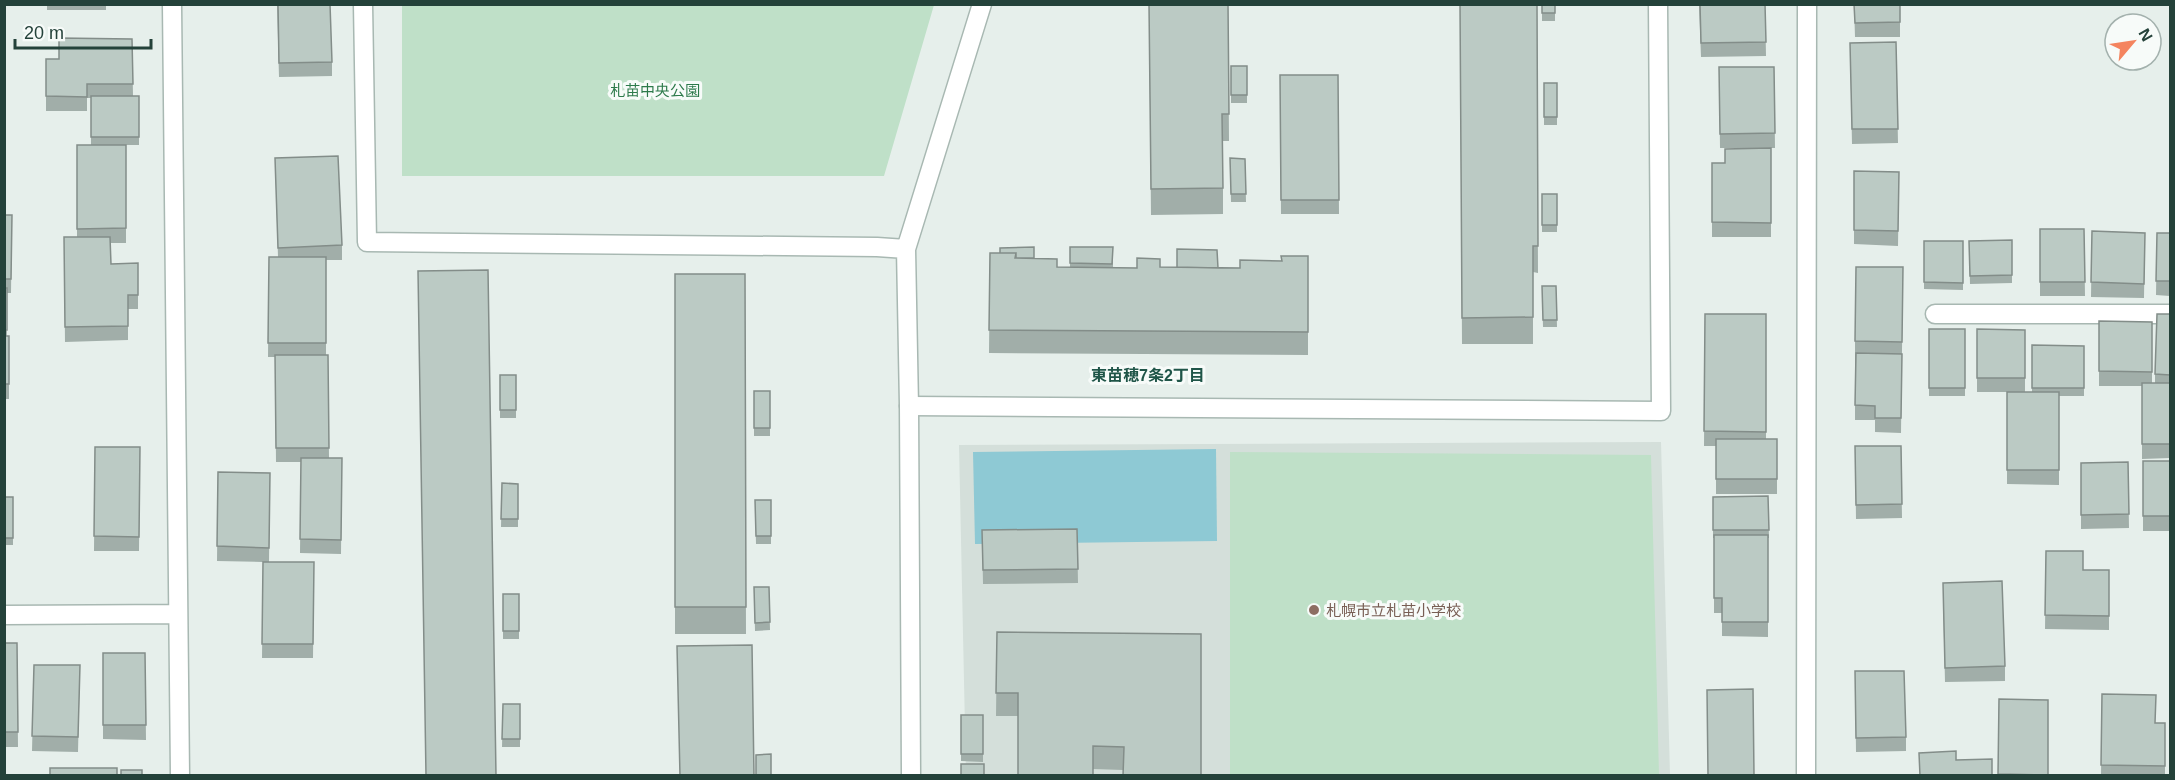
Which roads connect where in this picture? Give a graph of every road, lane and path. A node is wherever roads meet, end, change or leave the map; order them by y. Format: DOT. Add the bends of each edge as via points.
graph roads {
  1 [pos="172,4"];
  2 [pos="363,4"];
  3 [pos="982,4"];
  4 [pos="1659,4"];
  5 [pos="1807,4"];
  6 [pos="906,249"];
  7 [pos="1935,314"];
  8 [pos="2170,314"];
  9 [pos="909,406"];
  10 [pos="178,614"];
  11 [pos="4,615"];
  12 [pos="180,776"];
  13 [pos="910,776"];
  14 [pos="1806,776"];
  1 -- 10 [label="street"];
  2 -- 6 [label="street" via="367,242"];
  3 -- 6 [label="street"];
  4 -- 9 [label="street" via="1661,411"];
  5 -- 14 [label="street"];
  6 -- 9 [label="street"];
  7 -- 8 [label="street"];
  9 -- 13 [label="street"];
  10 -- 11 [label="street"];
  10 -- 12 [label="street"];
}
